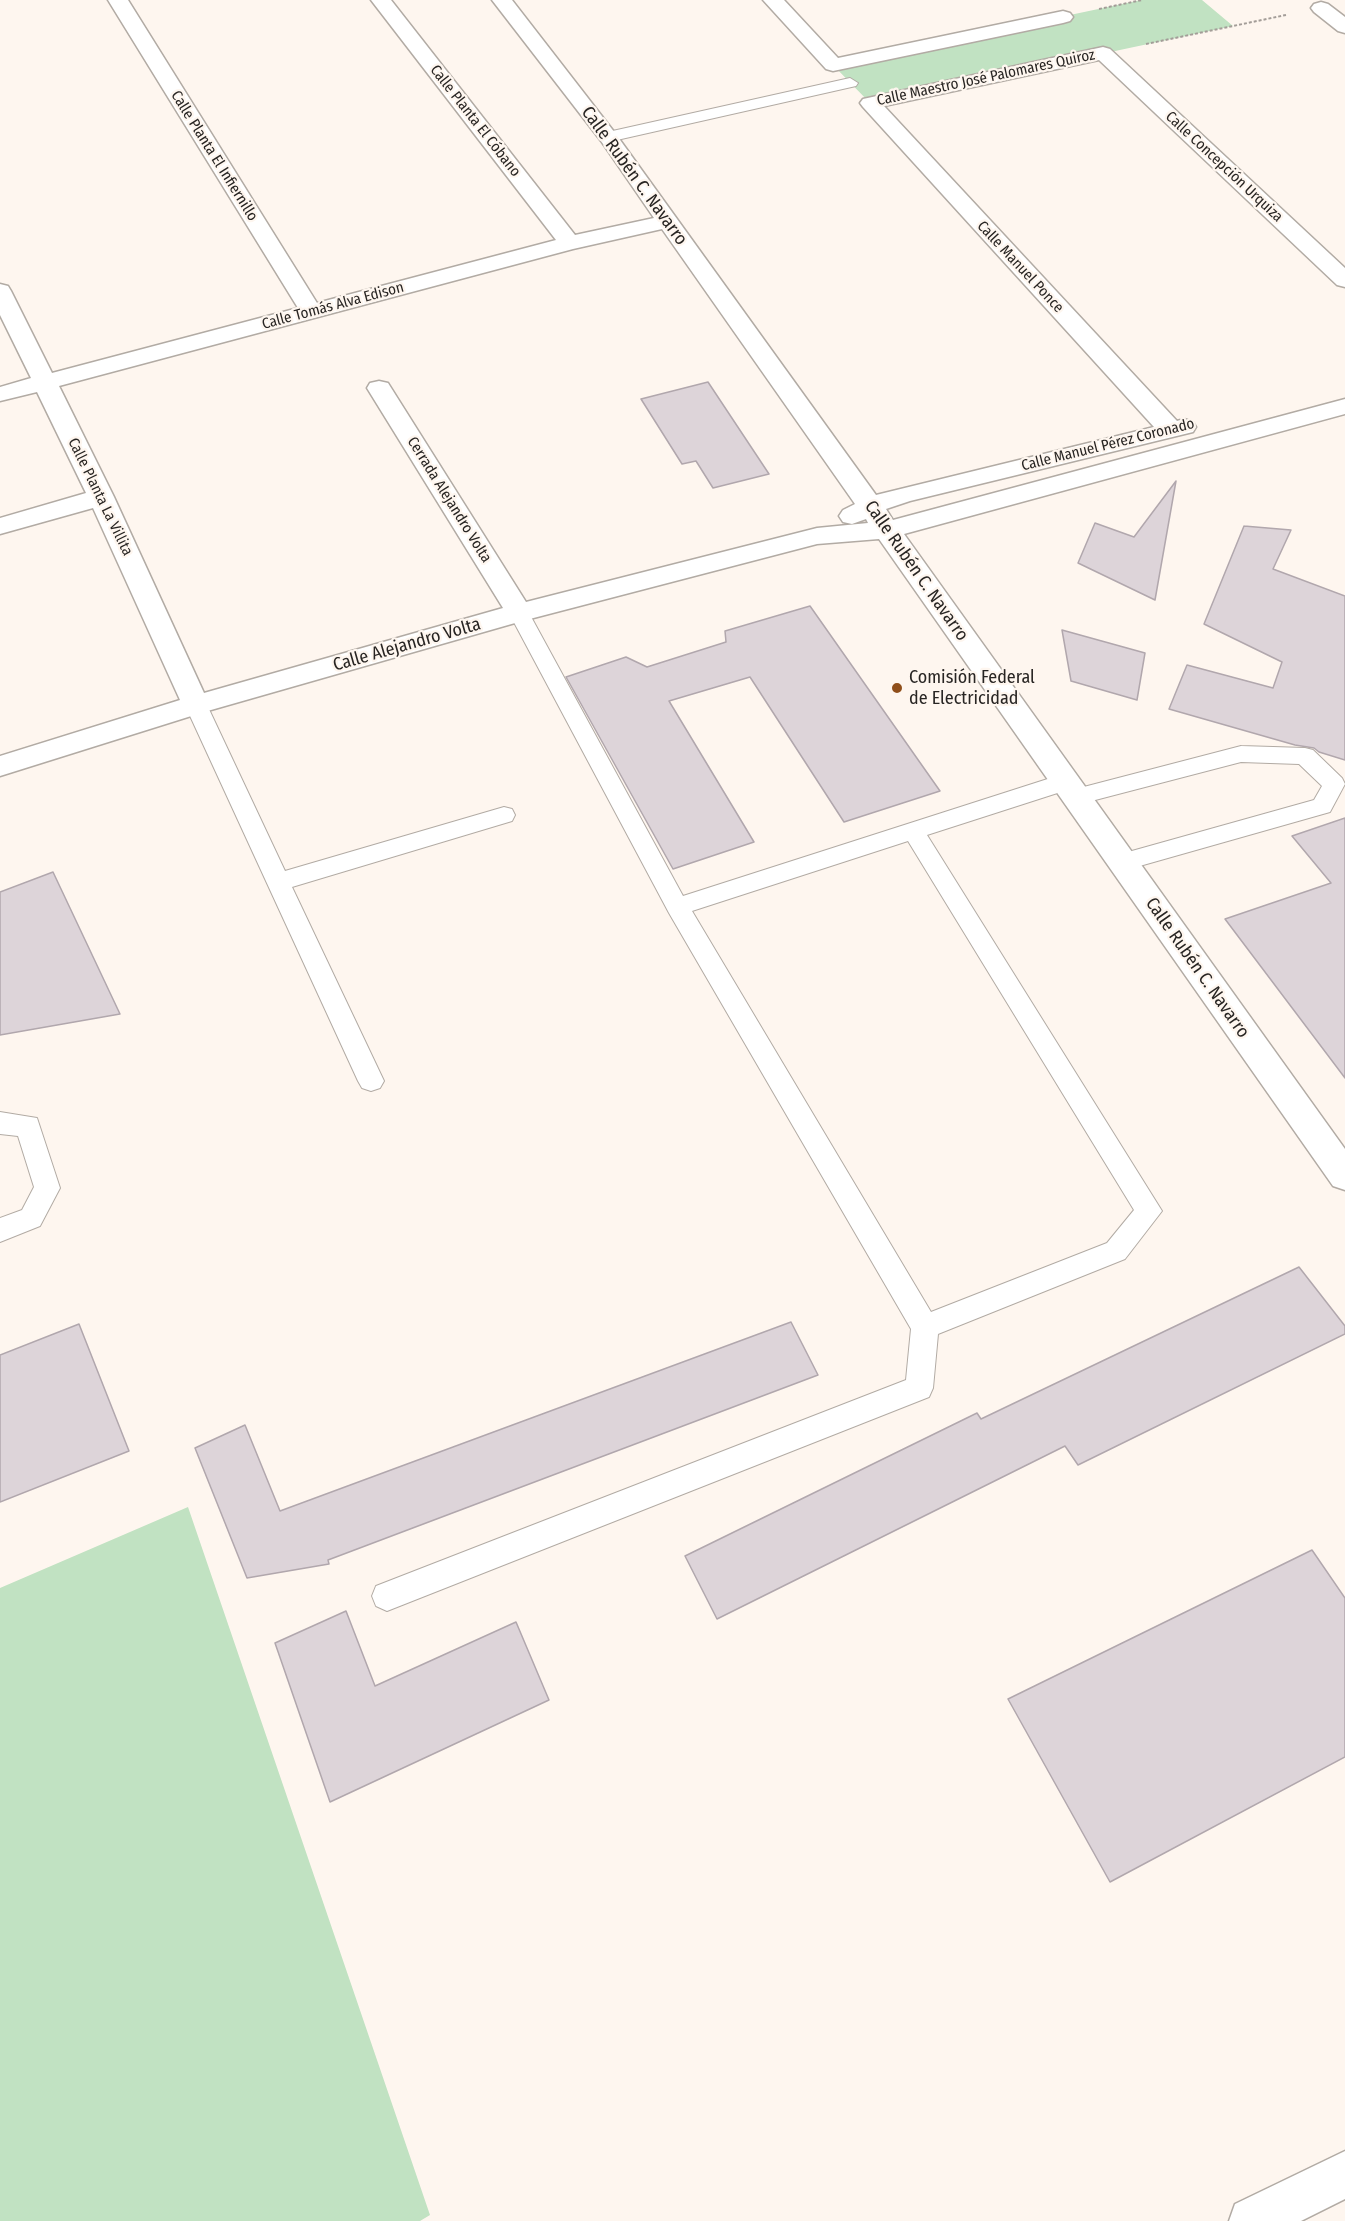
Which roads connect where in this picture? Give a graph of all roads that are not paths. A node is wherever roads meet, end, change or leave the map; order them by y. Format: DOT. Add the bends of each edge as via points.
graph roads {
  1 [pos="118,0"];
  2 [pos="381,0"];
  3 [pos="502,0"];
  4 [pos="773,0"];
  5 [pos="1044,0"];
  6 [pos="1345,3"];
  7 [pos="1345,27"];
  8 [pos="1103,53"];
  9 [pos="850,83"];
  10 [pos="870,103"];
  11 [pos="608,137"];
  12 [pos="666,222"];
  13 [pos="570,243"];
  14 [pos="1345,280"];
  15 [pos="0,291"];
  16 [pos="311,311"];
  17 [pos="43,383"];
  18 [pos="1345,384"];
  19 [pos="379,388"];
  20 [pos="0,394"];
  21 [pos="1345,406"];
  22 [pos="1171,430"];
  23 [pos="101,497"];
  24 [pos="870,506"];
  25 [pos="0,526"];
  26 [pos="887,530"];
  27 [pos="817,536"];
  28 [pos="519,613"];
  29 [pos="196,705"];
  30 [pos="0,766"];
  31 [pos="1071,790"];
  32 [pos="504,815"];
  33 [pos="913,831"];
  34 [pos="1122,862"];
  35 [pos="279,882"];
  36 [pos="677,907"];
  37 [pos="371,1081"];
  38 [pos="0,1123"];
  39 [pos="1345,1176"];
  40 [pos="0,1230"];
  41 [pos="925,1327"];
  42 [pos="387,1596"];
  43 [pos="1345,2174"];
  44 [pos="1252,2221"];
  1 -- 16 [label="street, Calle Planta El Infiernillo"];
  2 -- 13 [label="street, Calle Planta El Cóbano"];
  3 -- 11 [label="street, Calle Rubén C. Navarro"];
  4 -- 5 [label="street" via="832,65 1063,17"];
  6 -- 7 [label="street" via="1321,8"];
  8 -- 10 [label="street, Calle Maestro José Palomares Quiroz"];
  8 -- 14 [label="street, Calle Concepción Urquiza"];
  9 -- 11 [label="lane"];
  10 -- 22 [label="street, Calle Manuel Ponce"];
  11 -- 12 [label="street, Calle Rubén C. Navarro"];
  12 -- 13 [label="street, Calle Tomás Alva Edison"];
  12 -- 24 [label="street, Calle Rubén C. Navarro"];
  13 -- 16 [label="street, Calle Tomás Alva Edison"];
  15 -- 17 [label="street, Calle Planta La Villita"];
  16 -- 17 [label="street, Calle Tomás Alva Edison"];
  17 -- 20 [label="street, Calle Tomás Alva Edison"];
  17 -- 23 [label="street, Calle Planta La Villita"];
  18 -- 22 [label="street, Calle Manuel Pérez Coronado"];
  19 -- 28 [label="street, Cerrada Alejandro Volta"];
  21 -- 26 [label="street, Calle Manuel Pérez Coronado"];
  22 -- 24 [label="street, Calle Manuel Pérez Coronado"];
  23 -- 25 [label="street"];
  23 -- 29 [label="street, Calle Planta La Villita"];
  24 -- 26 [label="street, Calle Rubén C. Navarro"];
  24 -- 27 [label="street, Calle Alejandro Volta"];
  26 -- 27 [label="street, Calle Alejandro Volta"];
  26 -- 31 [label="street, Calle Rubén C. Navarro"];
  27 -- 28 [label="street, Calle Alejandro Volta"];
  28 -- 29 [label="street, Calle Alejandro Volta"];
  28 -- 36 [label="lane"];
  29 -- 30 [label="street, Calle Alejandro Volta"];
  29 -- 35 [label="lane"];
  31 -- 33 [label="lane"];
  31 -- 34 [label="street, Calle Rubén C. Navarro"];
  31 -- 34 [label="lane" via="1241,754 1305,756 1334,784 1322,806"];
  32 -- 35 [label="lane"];
  33 -- 36 [label="lane"];
  33 -- 41 [label="lane" via="1149,1211 1116,1251"];
  34 -- 39 [label="street, Calle Rubén C. Navarro"];
  35 -- 37 [label="lane"];
  36 -- 41 [label="lane"];
  38 -- 40 [label="lane" via="28,1126 47,1188 31,1218"];
  41 -- 42 [label="lane" via="919,1388"];
  43 -- 44 [label="street"];
}
